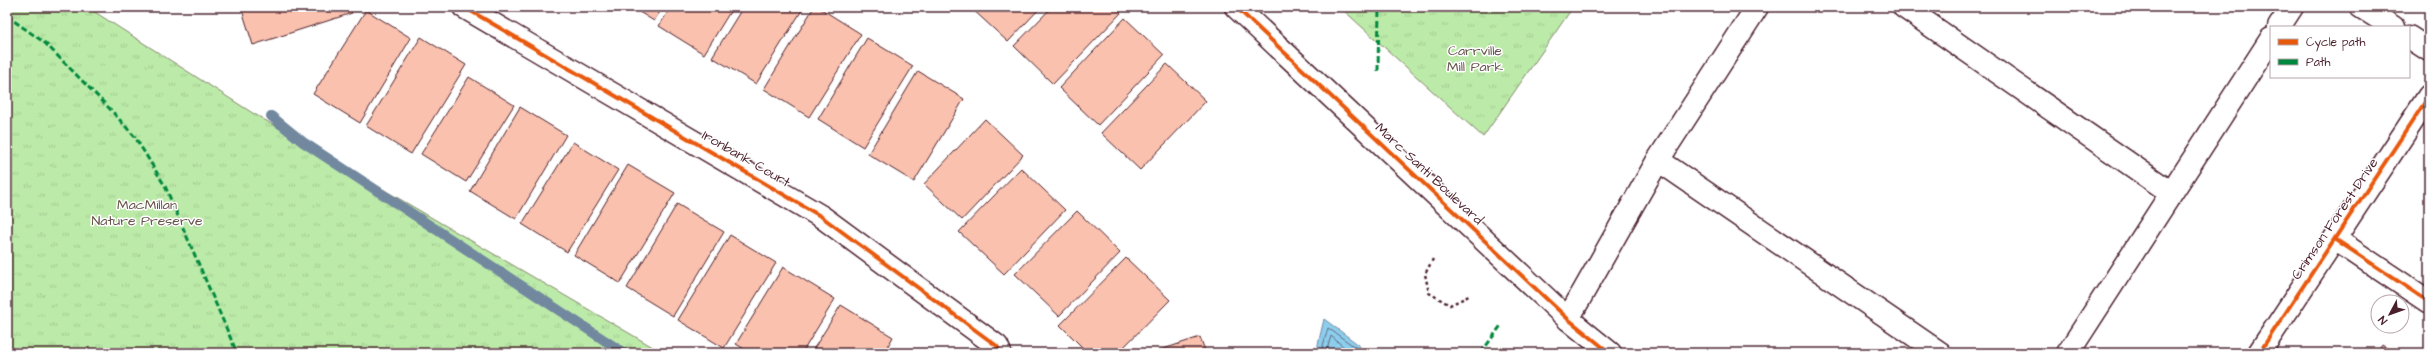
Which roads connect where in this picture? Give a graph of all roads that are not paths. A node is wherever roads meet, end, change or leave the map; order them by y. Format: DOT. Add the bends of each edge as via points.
graph roads {
  1 [pos="464,7"];
  2 [pos="1236,7"];
  3 [pos="1757,7"];
  4 [pos="1904,7"];
  5 [pos="2292,7"];
  6 [pos="2361,7"];
  7 [pos="2280,26"];
  8 [pos="2391,26"];
  9 [pos="2410,38"];
  10 [pos="2270,42"];
  11 [pos="2429,50"];
  12 [pos="2429,96"];
  13 [pos="1658,160"];
  14 [pos="2170,192"];
  15 [pos="2335,239"];
  16 [pos="2429,302"];
  17 [pos="1568,319"];
  18 [pos="1000,353"];
  19 [pos="1610,353"];
  20 [pos="1940,353"];
  21 [pos="2068,353"];
  22 [pos="2259,353"];
  1 -- 18 [label="street, Ironbank Court" via="822,217 997,346"];
  2 -- 17 [label="street, Marc Santi Boulevard"];
  3 -- 13 [label="street"];
  4 -- 14 [label="street"];
  5 -- 7 [label="street"];
  6 -- 8 [label="street"];
  9 -- 11 [label="street"];
  10 -- 14 [label="street"];
  12 -- 15 [label="street, Crimson Forest Drive"];
  13 -- 17 [label="street"];
  13 -- 20 [label="street"];
  14 -- 21 [label="street"];
  15 -- 16 [label="street"];
  15 -- 22 [label="street, Crimson Forest Drive"];
  17 -- 19 [label="street, Marc Santi Boulevard"];
}
